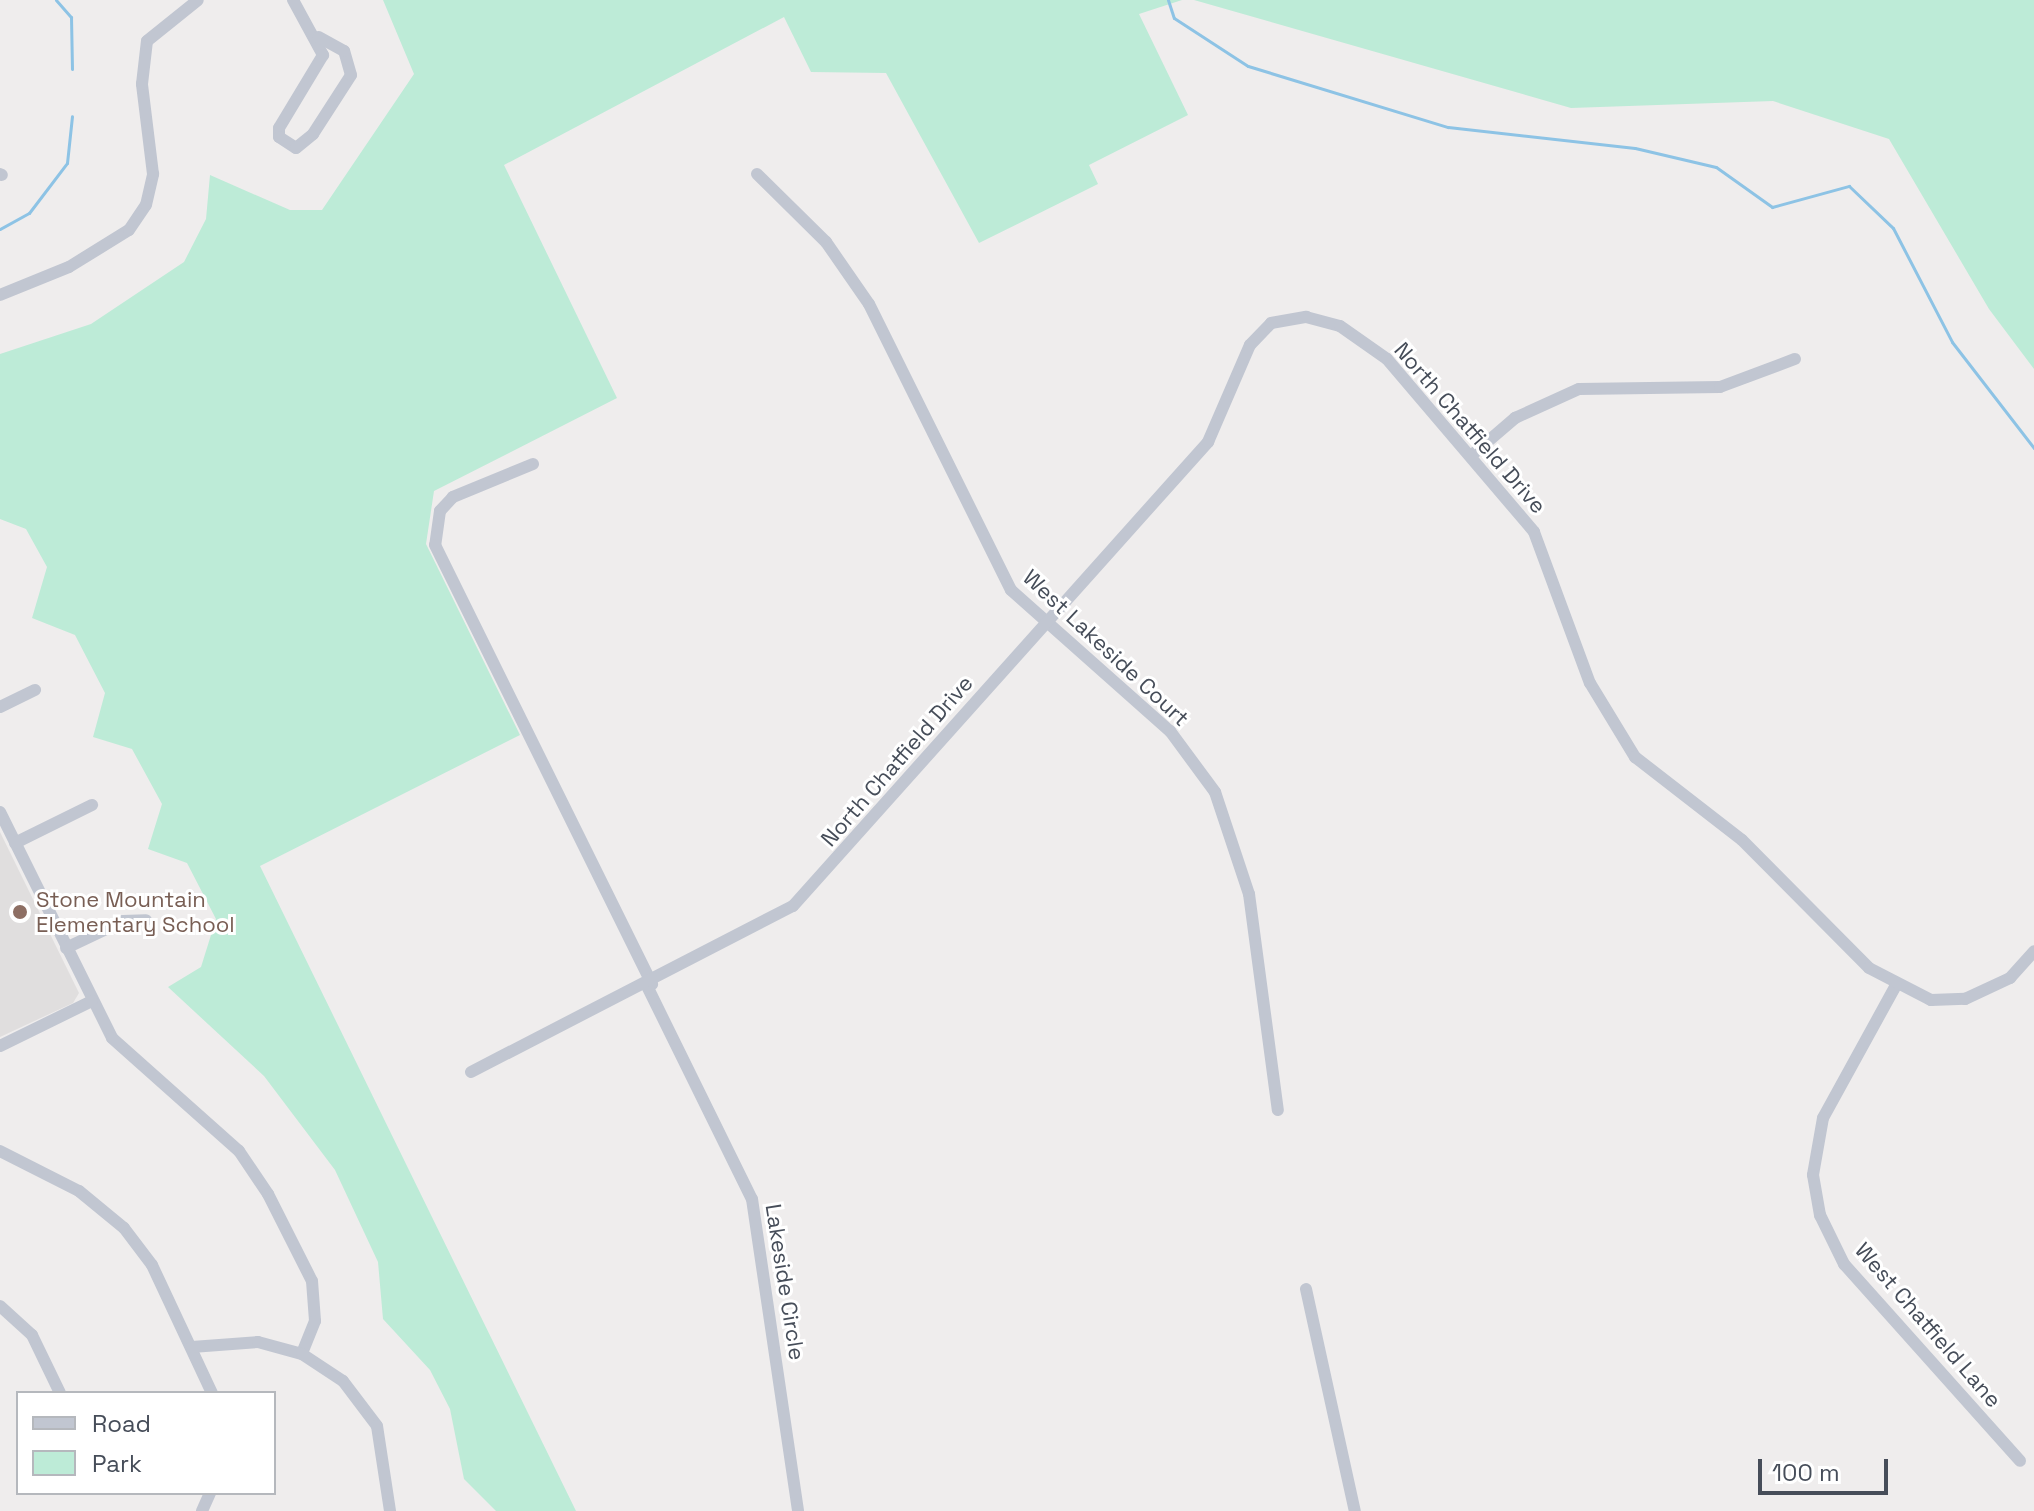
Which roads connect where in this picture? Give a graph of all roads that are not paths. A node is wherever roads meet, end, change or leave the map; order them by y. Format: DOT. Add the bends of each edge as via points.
graph roads {
  1 [pos="198,0"];
  2 [pos="293,0"];
  3 [pos="319,37"];
  4 [pos="757,174"];
  5 [pos="0,295"];
  6 [pos="1795,359"];
  7 [pos="1472,455"];
  8 [pos="533,464"];
  9 [pos="1049,620"];
  10 [pos="35,690"];
  11 [pos="0,707"];
  12 [pos="92,805"];
  13 [pos="0,812"];
  14 [pos="15,843"];
  15 [pos="146,920"];
  16 [pos="66,948"];
  17 [pos="2034,951"];
  18 [pos="650,985"];
  19 [pos="1895,987"];
  20 [pos="92,1001"];
  21 [pos="0,1046"];
  22 [pos="471,1072"];
  23 [pos="1278,1110"];
  24 [pos="0,1151"];
  25 [pos="1306,1289"];
  26 [pos="0,1306"];
  27 [pos="192,1347"];
  28 [pos="302,1354"];
  29 [pos="59,1391"];
  30 [pos="211,1391"];
  31 [pos="2020,1461"];
  32 [pos="390,1511"];
  33 [pos="798,1511"];
  34 [pos="1355,1511"];
  1 -- 5 [label="street" via="147,41 142,84 153,174 137,218 108,246"];
  2 -- 3 [label="street"];
  3 -- 3 [label="street" via="323,55 279,128 296,148 313,134 351,75 344,51"];
  4 -- 9 [label="street, West Lakeside Court" via="826,242 869,304 995,566 1011,590"];
  6 -- 7 [label="street" via="1720,387 1579,389 1515,418"];
  7 -- 9 [label="street, North Chatfield Drive" via="1387,359 1340,326 1306,317 1271,323 1250,345 1208,442"];
  7 -- 19 [label="street, North Chatfield Drive" via="1534,532 1590,683 1635,757 1742,840"];
  8 -- 18 [label="street, Lakeside Circle" via="453,497 440,511 435,545"];
  9 -- 18 [label="street, North Chatfield Drive" via="793,906"];
  9 -- 23 [label="street, West Lakeside Court" via="1170,731 1215,792 1249,894"];
  10 -- 11 [label="street"];
  12 -- 14 [label="street"];
  13 -- 14 [label="street"];
  14 -- 16 [label="street"];
  15 -- 16 [label="street" via="123,921"];
  16 -- 20 [label="street"];
  17 -- 19 [label="street, North Chatfield Drive" via="2010,978 1965,999 1931,1000"];
  18 -- 22 [label="street, North Chatfield Drive"];
  18 -- 33 [label="street, Lakeside Circle" via="752,1199"];
  19 -- 31 [label="street, West Chatfield Lane" via="1823,1118 1813,1175 1820,1215 1844,1264"];
  20 -- 21 [label="street"];
  20 -- 28 [label="street" via="125,1053 200,1112 268,1194 312,1281 315,1321"];
  24 -- 27 [label="street" via="79,1191 124,1228 152,1265"];
  25 -- 34 [label="street"];
  26 -- 29 [label="street" via="32,1335"];
  27 -- 28 [label="street" via="258,1342"];
  27 -- 30 [label="street"];
  28 -- 32 [label="street" via="343,1381 377,1426"];
}
